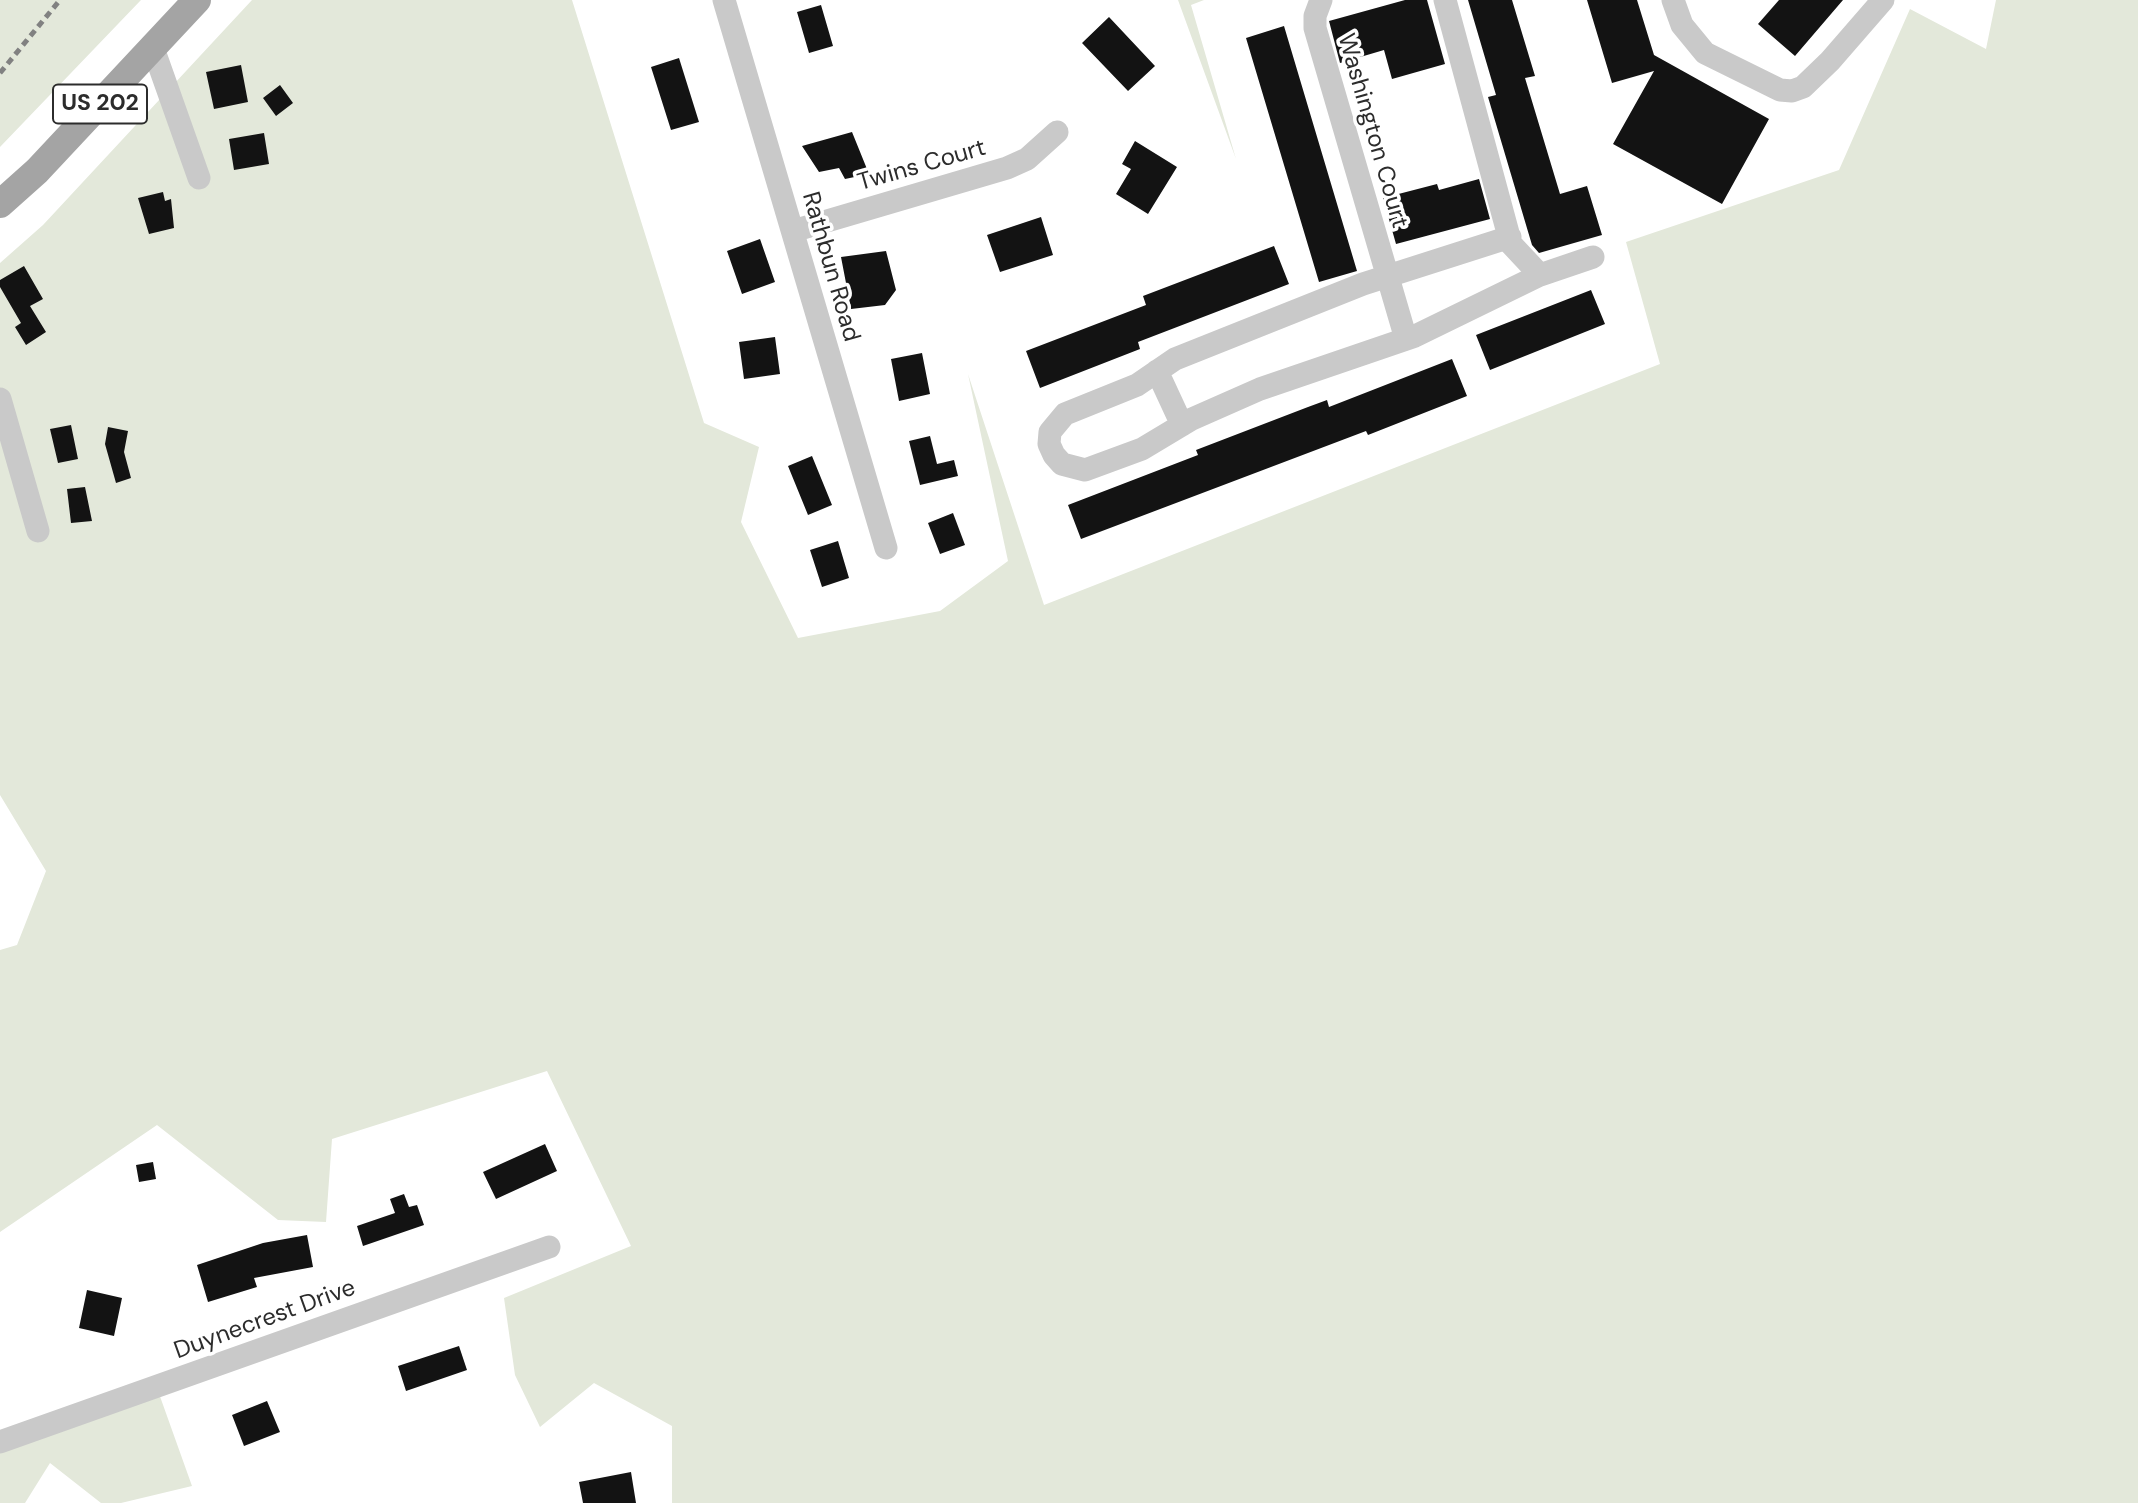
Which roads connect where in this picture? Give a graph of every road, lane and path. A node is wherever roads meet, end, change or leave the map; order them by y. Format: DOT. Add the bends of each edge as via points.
graph roads {
  1 [pos="197,0"];
  2 [pos="724,0"];
  3 [pos="1321,0"];
  4 [pos="1445,0"];
  5 [pos="1673,0"];
  6 [pos="1883,0"];
  7 [pos="153,48"];
  8 [pos="1057,132"];
  9 [pos="200,178"];
  10 [pos="0,204"];
  11 [pos="793,231"];
  12 [pos="1510,237"];
  13 [pos="1593,257"];
  14 [pos="1540,275"];
  15 [pos="1387,277"];
  16 [pos="1406,339"];
  17 [pos="1157,371"];
  18 [pos="0,399"];
  19 [pos="1182,425"];
  20 [pos="38,531"];
  21 [pos="886,548"];
  22 [pos="549,1247"];
  23 [pos="0,1442"];
  1 -- 7 [label="main road, US 202"];
  2 -- 11 [label="street, Rathbun Road"];
  3 -- 15 [label="street, Washington Court" via="1315,29"];
  4 -- 12 [label="street"];
  5 -- 6 [label="street" via="1682,25 1705,53 1780,90 1792,91 1803,87 1830,61"];
  7 -- 9 [label="street"];
  7 -- 10 [label="main road, US 202" via="37,172"];
  8 -- 11 [label="street, Twins Court" via="1027,159 1007,168"];
  11 -- 21 [label="street, Rathbun Road"];
  12 -- 14 [label="street" via="1511,244"];
  12 -- 15 [label="street"];
  13 -- 14 [label="street"];
  14 -- 16 [label="street"];
  15 -- 16 [label="street, Washington Court"];
  15 -- 17 [label="street" via="1205,346"];
  16 -- 19 [label="street" via="1259,389"];
  17 -- 19 [label="street"];
  17 -- 19 [label="street" via="1136,385 1065,414 1050,432 1054,455 1062,464 1085,470 1142,449"];
  18 -- 20 [label="street"];
  22 -- 23 [label="street, Duynecrest Drive"];
}
